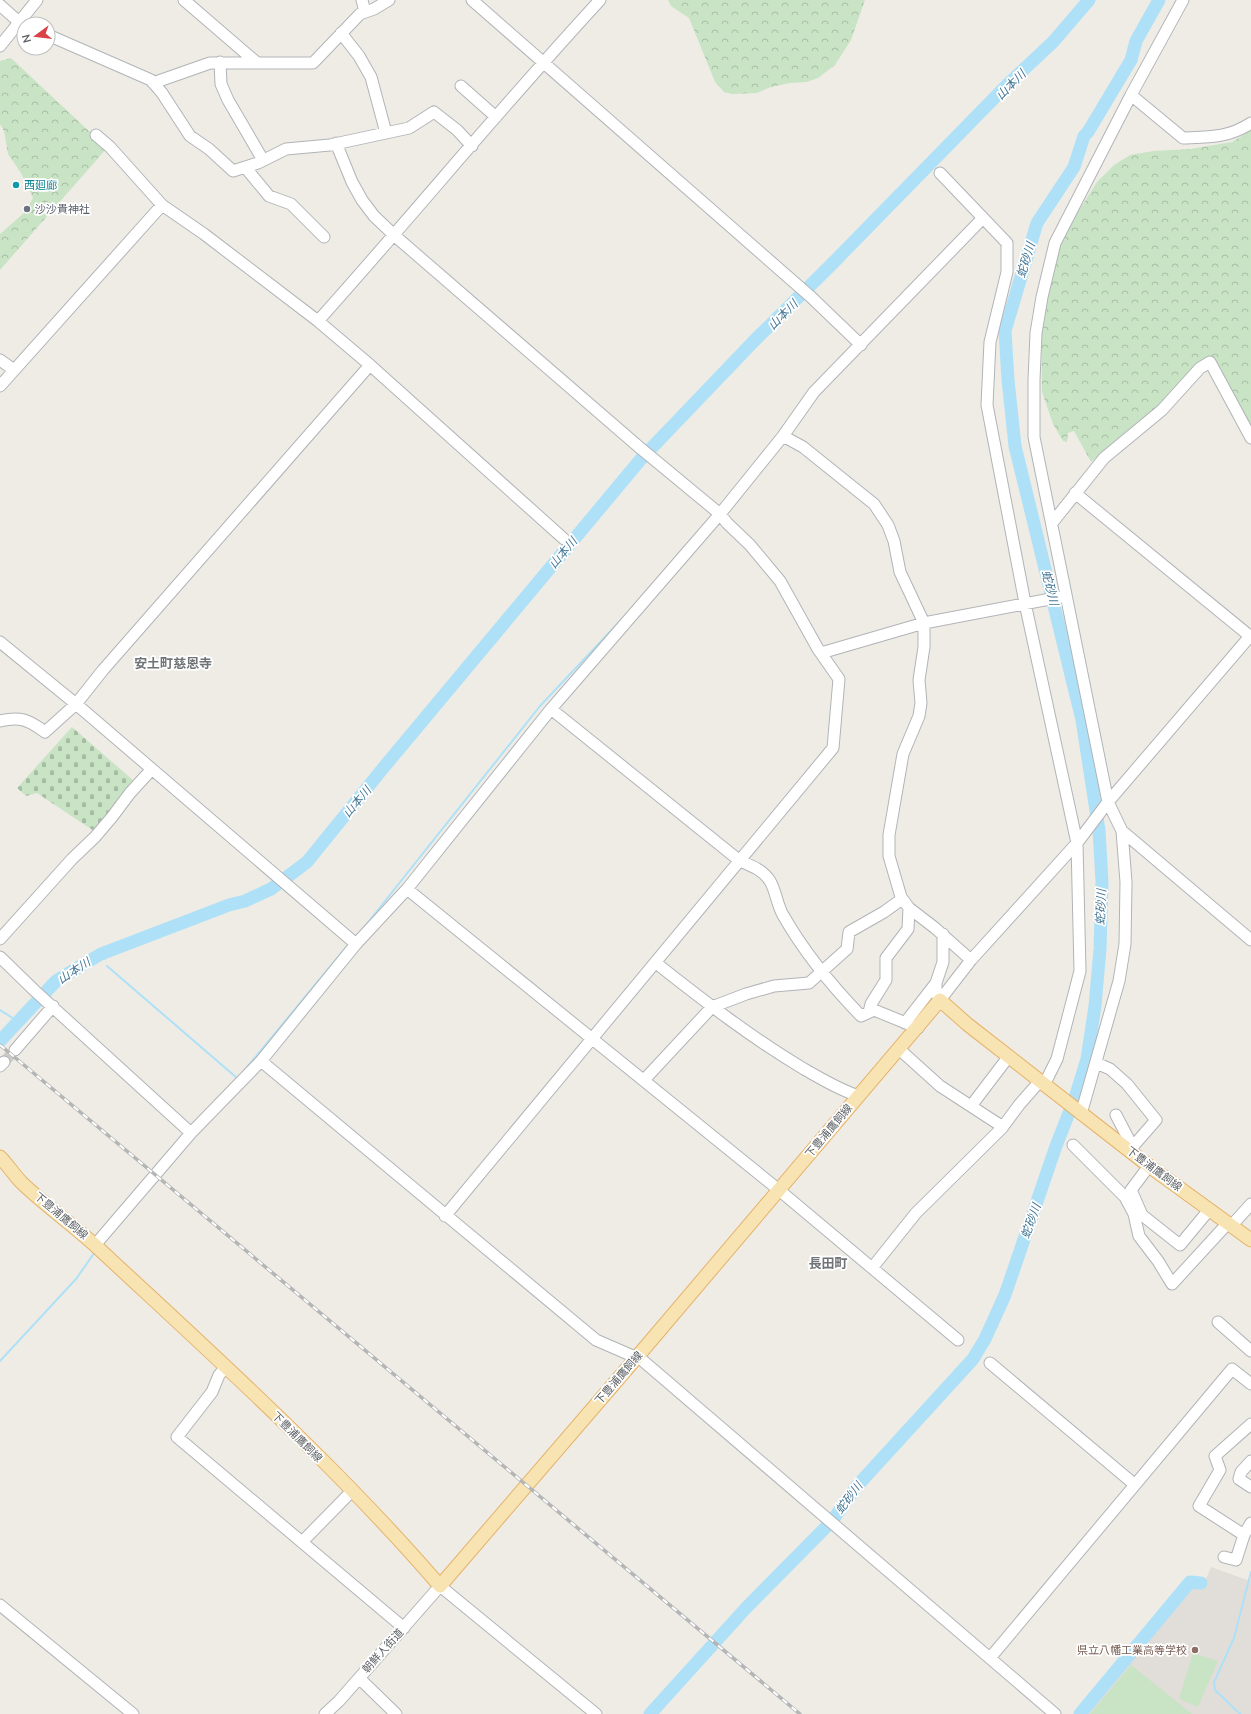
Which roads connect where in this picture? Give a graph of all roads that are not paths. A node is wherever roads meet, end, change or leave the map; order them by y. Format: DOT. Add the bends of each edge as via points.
graph roads {
  1 [pos="37,0"];
  2 [pos="184,0"];
  3 [pos="362,0"];
  4 [pos="389,0"];
  5 [pos="472,0"];
  6 [pos="600,0"];
  7 [pos="1183,0"];
  8 [pos="0,5"];
  9 [pos="365,12"];
  10 [pos="27,16"];
  11 [pos="16,19"];
  12 [pos="16,30"];
  13 [pos="342,33"];
  14 [pos="56,39"];
  15 [pos="0,46"];
  16 [pos="220,62"];
  17 [pos="256,62"];
  18 [pos="543,62"];
  19 [pos="153,83"];
  20 [pos="461,86"];
  21 [pos="1131,95"];
  22 [pos="496,117"];
  23 [pos="1251,123"];
  24 [pos="386,133"];
  25 [pos="96,135"];
  26 [pos="336,143"];
  27 [pos="472,146"];
  28 [pos="263,160"];
  29 [pos="245,167"];
  30 [pos="940,173"];
  31 [pos="162,205"];
  32 [pos="983,218"];
  33 [pos="395,236"];
  34 [pos="324,237"];
  35 [pos="318,321"];
  36 [pos="861,345"];
  37 [pos="0,360"];
  38 [pos="370,365"];
  39 [pos="14,370"];
  40 [pos="0,386"];
  41 [pos="783,436"];
  42 [pos="1251,438"];
  43 [pos="1074,493"];
  44 [pos="720,514"];
  45 [pos="1052,523"];
  46 [pos="564,539"];
  47 [pos="1066,596"];
  48 [pos="1025,603"];
  49 [pos="924,623"];
  50 [pos="1251,636"];
  51 [pos="0,642"];
  52 [pos="821,653"];
  53 [pos="76,704"];
  54 [pos="551,709"];
  55 [pos="0,722"];
  56 [pos="152,769"];
  57 [pos="1108,802"];
  58 [pos="1122,831"];
  59 [pos="1077,843"];
  60 [pos="740,862"];
  61 [pos="407,889"];
  62 [pos="902,899"];
  63 [pos="909,908"];
  64 [pos="943,934"];
  65 [pos="0,939"];
  66 [pos="1251,940"];
  67 [pos="356,944"];
  68 [pos="0,957"];
  69 [pos="971,960"];
  70 [pos="656,963"];
  71 [pos="821,971"];
  72 [pos="936,983"];
  73 [pos="940,1000"];
  74 [pos="51,1005"];
  75 [pos="712,1007"];
  76 [pos="869,1012"];
  77 [pos="905,1023"];
  78 [pos="918,1028"];
  79 [pos="591,1039"];
  80 [pos="900,1049"];
  81 [pos="15,1050"];
  82 [pos="1009,1056"];
  83 [pos="261,1061"];
  84 [pos="1096,1063"];
  85 [pos="644,1080"];
  86 [pos="1042,1083"];
  87 [pos="859,1096"];
  88 [pos="971,1106"];
  89 [pos="1081,1114"];
  90 [pos="1116,1115"];
  91 [pos="1003,1126"];
  92 [pos="192,1133"];
  93 [pos="1073,1145"];
  94 [pos="1127,1150"];
  95 [pos="1,1162"];
  96 [pos="1149,1166"];
  97 [pos="779,1190"];
  98 [pos="1251,1204"];
  99 [pos="1209,1210"];
  100 [pos="445,1216"];
  101 [pos="1230,1224"];
  102 [pos="1251,1240"];
  103 [pos="95,1246"];
  104 [pos="872,1268"];
  105 [pos="1218,1322"];
  106 [pos="958,1340"];
  107 [pos="1251,1351"];
  108 [pos="637,1357"];
  109 [pos="990,1363"];
  110 [pos="226,1367"];
  111 [pos="1251,1383"];
  112 [pos="1251,1424"];
  113 [pos="1251,1461"];
  114 [pos="1134,1484"];
  115 [pos="1251,1487"];
  116 [pos="352,1491"];
  117 [pos="1251,1523"];
  118 [pos="1244,1535"];
  119 [pos="302,1542"];
  120 [pos="1224,1557"];
  121 [pos="440,1586"];
  122 [pos="0,1605"];
  123 [pos="404,1628"];
  124 [pos="990,1658"];
  125 [pos="359,1678"];
  126 [pos="133,1714"];
  127 [pos="325,1714"];
  128 [pos="396,1714"];
  129 [pos="596,1714"];
  130 [pos="1055,1714"];
  1 -- 10 [label="street"];
  2 -- 17 [label="street"];
  3 -- 9 [label="street"];
  4 -- 9 [label="street"];
  5 -- 18 [label="street"];
  6 -- 18 [label="street"];
  7 -- 21 [label="street"];
  8 -- 11 [label="street"];
  9 -- 13 [label="street"];
  12 -- 15 [label="street"];
  13 -- 17 [label="street" via="313,63"];
  13 -- 24 [label="street" via="371,77"];
  14 -- 19 [label="street"];
  16 -- 17 [label="street"];
  16 -- 19 [label="street" via="210,63"];
  16 -- 28 [label="street" via="221,84 228,100"];
  18 -- 22 [label="street"];
  18 -- 36 [label="street" via="811,297"];
  19 -- 29 [label="street" via="190,136 210,149 233,171"];
  20 -- 22 [label="street"];
  21 -- 23 [label="street" via="1183,138 1219,137 1239,131"];
  21 -- 45 [label="street" via="1055,243 1042,297 1036,333 1034,437"];
  22 -- 27 [label="street"];
  24 -- 26 [label="street"];
  24 -- 27 [label="street" via="409,128 434,112"];
  25 -- 31 [label="street"];
  26 -- 28 [label="street" via="286,149"];
  26 -- 33 [label="street" via="362,200"];
  27 -- 33 [label="street"];
  28 -- 29 [label="street"];
  29 -- 34 [label="street" via="269,196 291,204"];
  30 -- 32 [label="street"];
  31 -- 35 [label="street"];
  31 -- 39 [label="street"];
  32 -- 36 [label="street"];
  32 -- 48 [label="street" via="1007,243 1007,272 990,342 987,405"];
  33 -- 35 [label="street"];
  33 -- 44 [label="street"];
  35 -- 38 [label="street"];
  36 -- 41 [label="street" via="814,392"];
  37 -- 39 [label="street"];
  38 -- 46 [label="street"];
  38 -- 53 [label="street"];
  39 -- 40 [label="street"];
  41 -- 44 [label="street"];
  41 -- 49 [label="street" via="803,447 874,504 888,525 900,572"];
  42 -- 43 [label="street" via="1210,362 1200,368 1162,410 1104,458"];
  43 -- 45 [label="street"];
  43 -- 50 [label="street"];
  44 -- 52 [label="street" via="780,581"];
  44 -- 54 [label="street"];
  45 -- 47 [label="street"];
  47 -- 48 [label="street"];
  47 -- 57 [label="street"];
  48 -- 49 [label="street"];
  48 -- 59 [label="street"];
  49 -- 52 [label="street"];
  49 -- 62 [label="street" via="919,716 903,754 889,835 889,856"];
  50 -- 57 [label="street"];
  51 -- 53 [label="street"];
  52 -- 60 [label="street" via="839,679 833,748"];
  53 -- 55 [label="street" via="45,732 21,719 12,718"];
  53 -- 56 [label="street"];
  54 -- 60 [label="street"];
  54 -- 61 [label="street"];
  56 -- 65 [label="street" via="95,837"];
  56 -- 67 [label="street"];
  57 -- 58 [label="street"];
  57 -- 59 [label="street"];
  58 -- 66 [label="street"];
  58 -- 84 [label="street" via="1126,882 1125,944 1119,981"];
  59 -- 69 [label="street"];
  59 -- 86 [label="street" via="1080,972 1057,1059"];
  60 -- 70 [label="street"];
  60 -- 71 [label="street" via="759,869 770,881 782,914"];
  61 -- 67 [label="street"];
  61 -- 79 [label="street"];
  62 -- 63 [label="street"];
  62 -- 71 [label="street" via="849,932 847,949"];
  63 -- 64 [label="street"];
  63 -- 76 [label="street" via="908,929 886,958 886,980"];
  64 -- 69 [label="street"];
  64 -- 72 [label="street" via="942,962"];
  67 -- 83 [label="street"];
  68 -- 74 [label="street"];
  69 -- 73 [label="street"];
  70 -- 75 [label="street"];
  70 -- 79 [label="street"];
  71 -- 75 [label="street" via="809,983 774,986"];
  71 -- 76 [label="street" via="861,1016"];
  72 -- 73 [label="street" via="936,993"];
  72 -- 77 [label="street"];
  73 -- 78 [label="main road, 下豊浦鷹飼線"];
  73 -- 82 [label="main road, 下豊浦鷹飼線"];
  74 -- 81 [label="street"];
  74 -- 92 [label="street"];
  75 -- 85 [label="street"];
  75 -- 87 [label="street" via="780,1055 842,1091"];
  76 -- 77 [label="street" via="874,1010"];
  77 -- 78 [label="street"];
  78 -- 80 [label="main road, 下豊浦鷹飼線"];
  79 -- 85 [label="street"];
  79 -- 100 [label="street"];
  80 -- 87 [label="main road, 下豊浦鷹飼線"];
  80 -- 88 [label="street" via="928,1077"];
  82 -- 86 [label="main road, 下豊浦鷹飼線"];
  82 -- 88 [label="street"];
  83 -- 92 [label="street"];
  83 -- 100 [label="street"];
  84 -- 89 [label="street"];
  84 -- 94 [label="street" via="1110,1069 1127,1084 1156,1120"];
  85 -- 97 [label="street"];
  86 -- 89 [label="main road, 下豊浦鷹飼線"];
  86 -- 91 [label="street" via="1019,1105"];
  87 -- 97 [label="main road, 下豊浦鷹飼線"];
  88 -- 91 [label="street"];
  89 -- 94 [label="main road, 下豊浦鷹飼線"];
  90 -- 94 [label="street" via="1129,1141"];
  91 -- 104 [label="street" via="916,1213"];
  92 -- 103 [label="street"];
  93 -- 101 [label="street" via="1125,1198 1134,1214 1139,1236 1172,1284"];
  94 -- 96 [label="main road, 下豊浦鷹飼線"];
  95 -- 103 [label="main road, 下豊浦鷹飼線" via="57,1215"];
  96 -- 99 [label="main road, 下豊浦鷹飼線"];
  96 -- 99 [label="street" via="1131,1190 1142,1215 1180,1245"];
  97 -- 104 [label="street"];
  97 -- 108 [label="main road, 下豊浦鷹飼線"];
  98 -- 101 [label="street"];
  99 -- 101 [label="main road, 下豊浦鷹飼線"];
  100 -- 108 [label="street" via="596,1340"];
  101 -- 102 [label="main road, 下豊浦鷹飼線"];
  103 -- 110 [label="main road, 下豊浦鷹飼線"];
  104 -- 106 [label="street"];
  105 -- 107 [label="street"];
  108 -- 121 [label="main road, 下豊浦鷹飼線"];
  108 -- 124 [label="street"];
  109 -- 114 [label="street"];
  110 -- 116 [label="main road, 下豊浦鷹飼線"];
  110 -- 119 [label="street" via="219,1375 212,1392 178,1437"];
  111 -- 114 [label="street" via="1232,1369"];
  112 -- 118 [label="street" via="1215,1456 1220,1470 1199,1506"];
  113 -- 115 [label="street" via="1241,1472 1239,1479"];
  114 -- 124 [label="street"];
  116 -- 119 [label="street"];
  116 -- 121 [label="main road, 下豊浦鷹飼線"];
  117 -- 118 [label="street"];
  118 -- 120 [label="street" via="1236,1560"];
  119 -- 123 [label="street"];
  121 -- 123 [label="street, 朝鮮人街道"];
  121 -- 129 [label="street"];
  122 -- 126 [label="street"];
  123 -- 125 [label="street, 朝鮮人街道"];
  124 -- 130 [label="street"];
  125 -- 127 [label="street, 朝鮮人街道"];
  125 -- 128 [label="street"];
}
